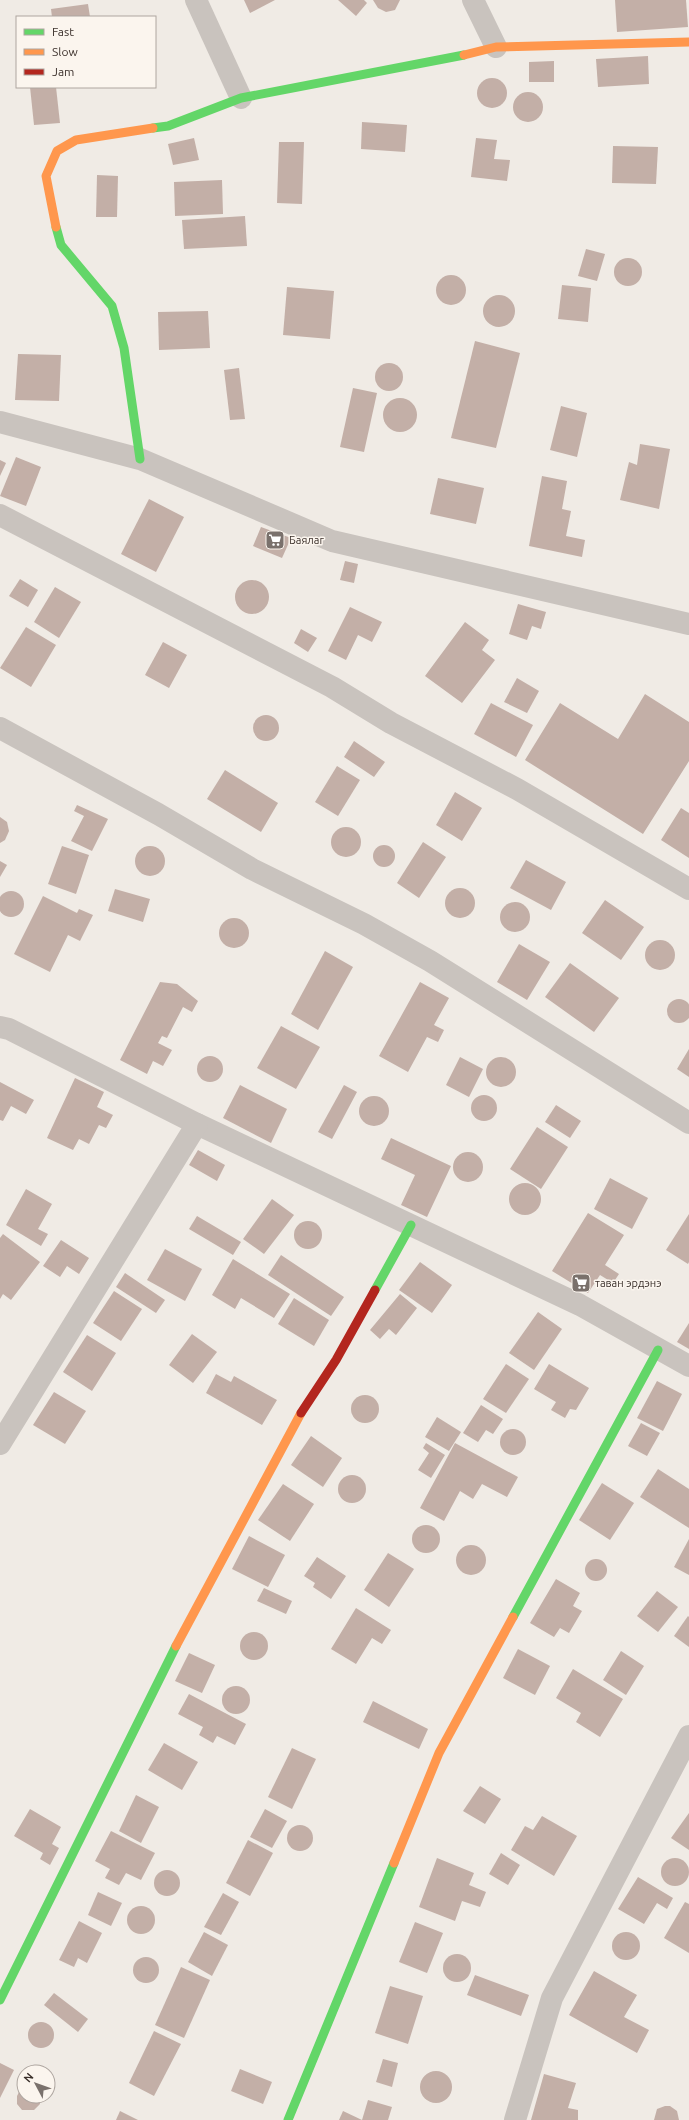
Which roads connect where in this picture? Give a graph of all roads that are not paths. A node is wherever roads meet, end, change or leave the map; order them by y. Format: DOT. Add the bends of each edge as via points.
graph roads {
  1 [pos="196,0"];
  2 [pos="472,0"];
  3 [pos="689,42"];
  4 [pos="496,47"];
  5 [pos="242,98"];
  6 [pos="0,422"];
  7 [pos="140,459"];
  8 [pos="0,515"];
  9 [pos="689,624"];
  10 [pos="0,728"];
  11 [pos="689,889"];
  12 [pos="3,1033"];
  13 [pos="689,1123"];
  14 [pos="197,1124"];
  15 [pos="411,1225"];
  16 [pos="658,1350"];
  17 [pos="689,1366"];
  18 [pos="0,1444"];
  19 [pos="689,1736"];
  20 [pos="0,2000"];
  21 [pos="288,2120"];
  22 [pos="515,2120"];
  1 -- 5 [label="street"];
  2 -- 4 [label="street"];
  3 -- 4 [label="street"];
  4 -- 5 [label="street" via="443,60"];
  5 -- 7 [label="street" via="168,126 76,140 57,151 46,176 61,245 112,306 124,348"];
  6 -- 7 [label="street"];
  7 -- 9 [label="street" via="332,541"];
  8 -- 11 [label="street" via="332,687 391,723 517,789"];
  10 -- 13 [label="street" via="158,814 252,869 364,924 430,961"];
  12 -- 14 [label="street"];
  14 -- 15 [label="street"];
  14 -- 18 [label="street"];
  15 -- 16 [label="street" via="580,1305"];
  15 -- 20 [label="street" via="336,1360 292,1427 176,1646"];
  16 -- 17 [label="street"];
  16 -- 21 [label="street" via="439,1753"];
  19 -- 22 [label="street" via="552,1998"];
}
